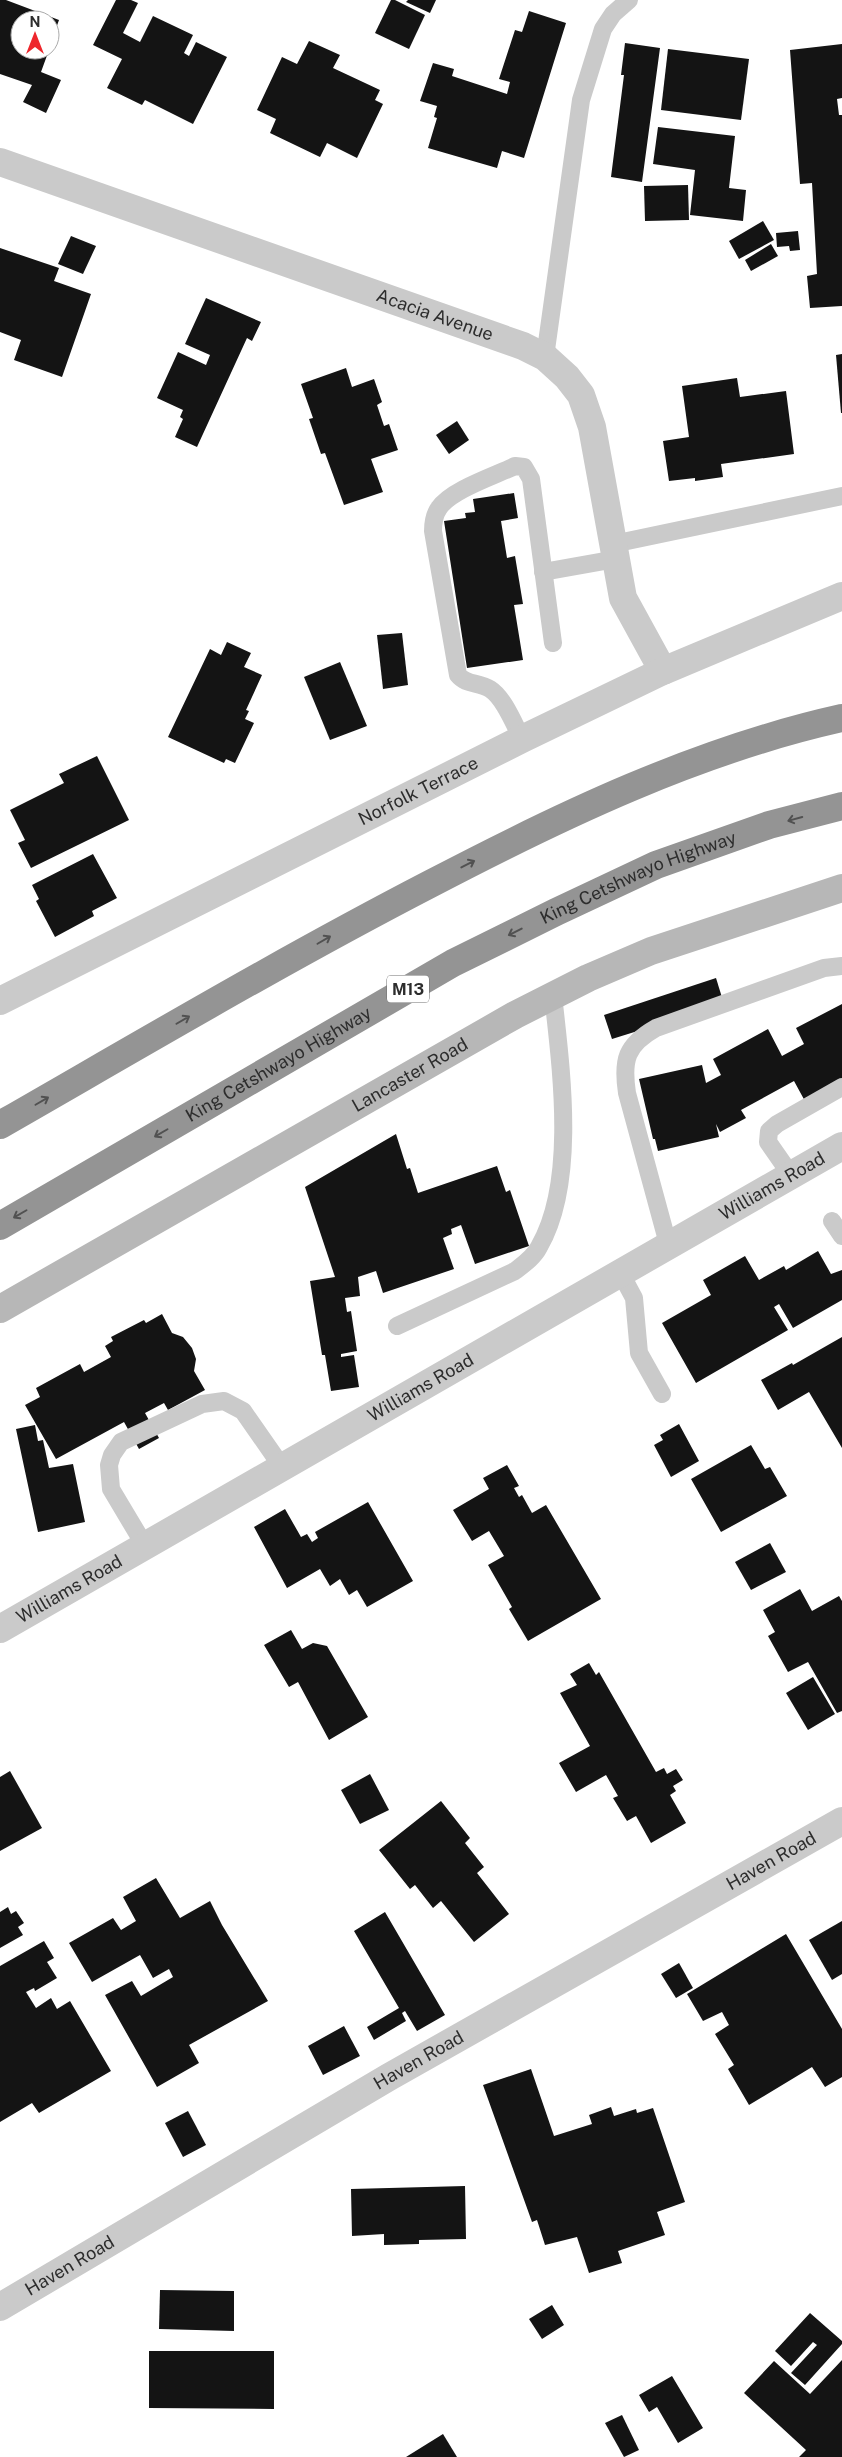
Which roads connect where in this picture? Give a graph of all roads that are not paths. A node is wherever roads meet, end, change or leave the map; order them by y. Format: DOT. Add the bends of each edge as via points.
graph roads {
  1 [pos="629,0"];
  2 [pos="0,162"];
  3 [pos="545,357"];
  4 [pos="842,496"];
  5 [pos="615,552"];
  6 [pos="543,572"];
  7 [pos="842,596"];
  8 [pos="554,643"];
  9 [pos="663,671"];
  10 [pos="842,718"];
  11 [pos="522,738"];
  12 [pos="842,806"];
  13 [pos="842,888"];
  14 [pos="842,966"];
  15 [pos="553,995"];
  16 [pos="0,1001"];
  17 [pos="842,1087"];
  18 [pos="0,1125"];
  19 [pos="842,1146"];
  20 [pos="791,1174"];
  21 [pos="832,1221"];
  22 [pos="0,1226"];
  23 [pos="842,1236"];
  24 [pos="668,1244"];
  25 [pos="620,1272"];
  26 [pos="0,1309"];
  27 [pos="397,1326"];
  28 [pos="662,1394"];
  29 [pos="282,1467"];
  30 [pos="145,1546"];
  31 [pos="0,1629"];
  32 [pos="842,1821"];
  33 [pos="0,2307"];
  1 -- 3 [label="lane" via="613,14 603,29 581,100"];
  2 -- 3 [label="street, Acacia Avenue" via="523,346"];
  3 -- 5 [label="street, Acacia Avenue" via="581,395 592,426"];
  4 -- 5 [label="lane"];
  5 -- 6 [label="lane"];
  5 -- 9 [label="street, Acacia Avenue" via="623,598"];
  6 -- 8 [label="lane"];
  6 -- 11 [label="lane" via="531,479 524,467 514,466 448,498 439,508 434,518 433,539 458,675 466,682 497,694"];
  7 -- 9 [label="street, Norfolk Terrace"];
  9 -- 11 [label="street, Norfolk Terrace"];
  18 -- 10 [label="highway, one-way" via="338,932 569,814 737,747"];
  11 -- 16 [label="street, Norfolk Terrace"];
  12 -- 22 [label="highway, King Cetshwayo Highway / M13, one-way" via="769,826 656,865 504,937 444,968"];
  13 -- 15 [label="street, Lancaster Road" via="651,951"];
  14 -- 24 [label="lane" via="824,968 656,1028 632,1045 624,1076 627,1093"];
  15 -- 26 [label="street, Lancaster Road"];
  15 -- 27 [label="lane" via="563,1108 562,1159 551,1217 539,1248 515,1271"];
  17 -- 20 [label="lane" via="769,1131 768,1142"];
  19 -- 20 [label="street, Williams Road"];
  20 -- 24 [label="street, Williams Road"];
  21 -- 23 [label="lane"];
  24 -- 25 [label="street, Williams Road"];
  25 -- 28 [label="lane" via="634,1298 639,1352"];
  25 -- 29 [label="street, Williams Road"];
  29 -- 30 [label="street, Williams Road"];
  29 -- 30 [label="lane" via="243,1411 224,1401 202,1404 121,1442 109,1465 111,1490"];
  30 -- 31 [label="street, Williams Road"];
  32 -- 33 [label="street, Haven Road" via="388,2077"];
}
